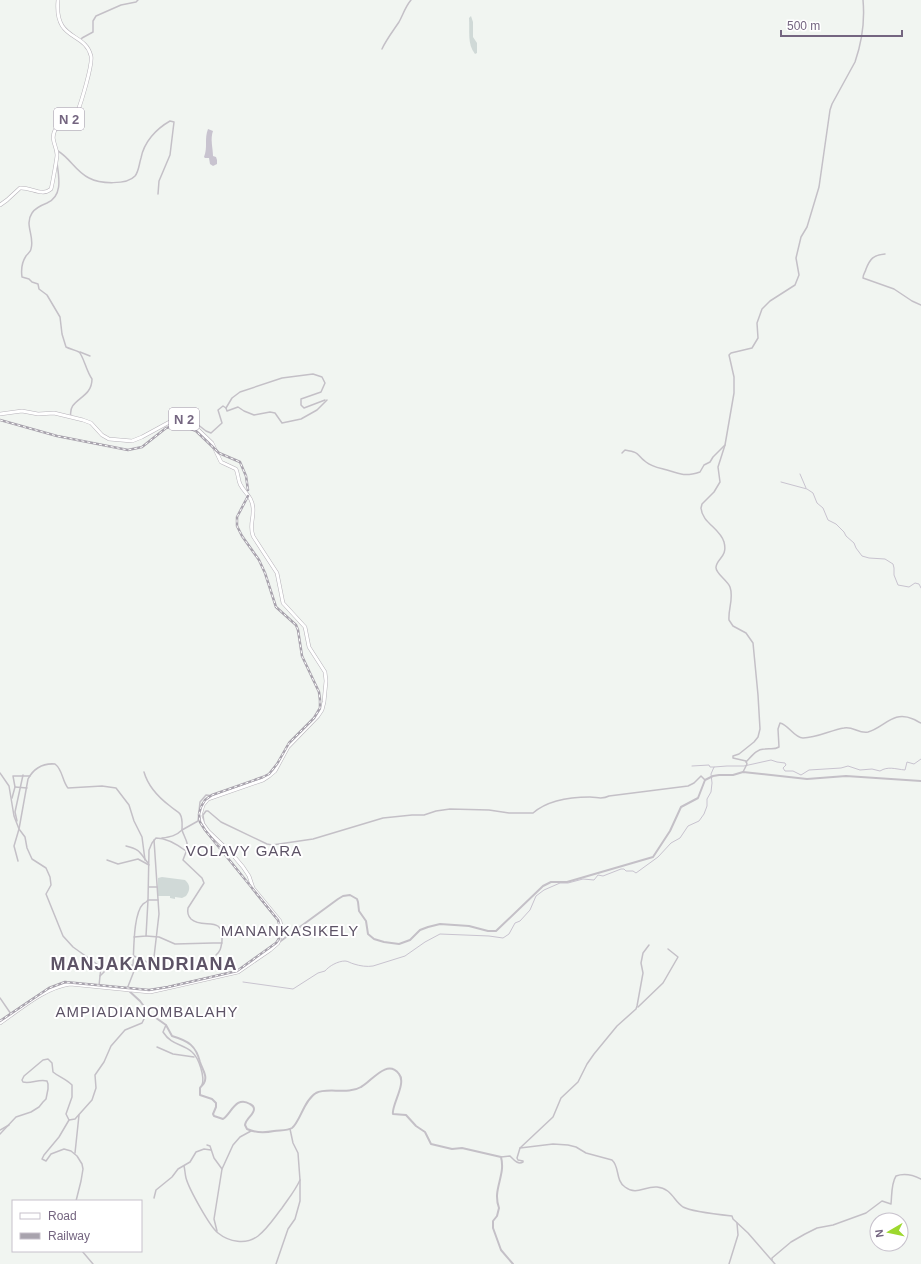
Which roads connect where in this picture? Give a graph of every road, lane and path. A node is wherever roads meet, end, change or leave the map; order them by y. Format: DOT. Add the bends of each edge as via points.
graph roads {
  1 [pos="58,0"];
  2 [pos="138,0"];
  3 [pos="411,0"];
  4 [pos="863,0"];
  5 [pos="80,42"];
  6 [pos="382,49"];
  7 [pos="56,150"];
  8 [pos="57,155"];
  9 [pos="158,194"];
  10 [pos="0,205"];
  11 [pos="885,254"];
  12 [pos="921,305"];
  13 [pos="78,352"];
  14 [pos="90,356"];
  15 [pos="226,408"];
  16 [pos="0,414"];
  17 [pos="71,417"];
  18 [pos="189,421"];
  19 [pos="725,445"];
  20 [pos="622,453"];
  21 [pos="921,723"];
  22 [pos="746,763"];
  23 [pos="0,772"];
  24 [pos="144,772"];
  25 [pos="743,772"];
  26 [pos="24,775"];
  27 [pos="30,776"];
  28 [pos="705,780"];
  29 [pos="921,781"];
  30 [pos="15,787"];
  31 [pos="21,788"];
  32 [pos="28,788"];
  33 [pos="215,796"];
  34 [pos="12,800"];
  35 [pos="24,802"];
  36 [pos="17,803"];
  37 [pos="17,823"];
  38 [pos="203,824"];
  39 [pos="19,829"];
  40 [pos="182,830"];
  41 [pos="160,838"];
  42 [pos="154,840"];
  43 [pos="126,846"];
  44 [pos="186,851"];
  45 [pos="106,860"];
  46 [pos="145,860"];
  47 [pos="18,861"];
  48 [pos="149,865"];
  49 [pos="149,887"];
  50 [pos="158,887"];
  51 [pos="148,900"];
  52 [pos="158,900"];
  53 [pos="146,936"];
  54 [pos="134,937"];
  55 [pos="157,937"];
  56 [pos="222,943"];
  57 [pos="278,943"];
  58 [pos="649,945"];
  59 [pos="668,949"];
  60 [pos="216,955"];
  61 [pos="133,956"];
  62 [pos="133,965"];
  63 [pos="100,976"];
  64 [pos="100,987"];
  65 [pos="127,989"];
  66 [pos="0,998"];
  67 [pos="636,1009"];
  68 [pos="148,1011"];
  69 [pos="11,1015"];
  70 [pos="0,1023"];
  71 [pos="166,1025"];
  72 [pos="157,1047"];
  73 [pos="197,1060"];
  74 [pos="202,1085"];
  75 [pos="79,1115"];
  76 [pos="69,1120"];
  77 [pos="11,1124"];
  78 [pos="290,1129"];
  79 [pos="0,1130"];
  80 [pos="251,1131"];
  81 [pos="0,1134"];
  82 [pos="207,1145"];
  83 [pos="520,1148"];
  84 [pos="211,1150"];
  85 [pos="75,1153"];
  86 [pos="501,1157"];
  87 [pos="184,1166"];
  88 [pos="222,1169"];
  89 [pos="921,1179"];
  90 [pos="300,1180"];
  91 [pos="154,1198"];
  92 [pos="76,1200"];
  93 [pos="738,1223"];
  94 [pos="217,1233"];
  95 [pos="83,1252"];
  96 [pos="772,1260"];
  97 [pos="93,1264"];
  98 [pos="276,1264"];
  99 [pos="513,1264"];
  100 [pos="729,1264"];
  101 [pos="775,1264"];
  1 -- 5 [label="main road, N 2" via="61,25"];
  2 -- 5 [label="street" via="96,16 93,21 93,32"];
  3 -- 6 [label="street"];
  4 -- 19 [label="street" via="863,34 855,62 830,110 819,187 796,258 799,275 795,285 762,309 757,323 758,338 752,348 730,355 734,385"];
  5 -- 7 [label="main road, N 2" via="90,54 90,68 77,113 57,126 54,132"];
  7 -- 8 [label="main road, N 2"];
  7 -- 9 [label="street" via="65,155 78,171 89,178 103,183 129,181 136,175 141,156 154,132 170,121 174,122 170,155 159,181"];
  8 -- 10 [label="main road, N 2" via="50,190 42,192 20,188"];
  8 -- 13 [label="street" via="59,191 54,200 41,205 32,213 28,226 32,239 31,250 21,271 22,277 38,284 39,289 47,295 60,317 66,347"];
  11 -- 12 [label="street" via="870,260 864,278 894,289 912,302"];
  13 -- 14 [label="street"];
  13 -- 17 [label="street" via="92,379 92,387 72,406"];
  15 -- 15 [label="street" via="227,411 238,407 254,415 276,413 282,423 300,419 317,410 327,400 304,408 301,403 301,399 321,392 325,383 322,377 313,374 282,378 240,392 232,398"];
  15 -- 18 [label="street" via="223,406 218,410 222,423 211,433 192,420"];
  16 -- 17 [label="main road, N 2" via="22,411"];
  17 -- 18 [label="main road, N 2" via="91,424 109,439 132,441 175,419"];
  18 -- 33 [label="main road, N 2" via="212,443 221,462 236,469 240,484 252,501 254,510 250,530 277,573 283,603 305,627 309,647 325,672 326,681 322,710 288,747 275,771 263,780"];
  19 -- 20 [label="street" via="700,472 691,474 677,474 660,468 645,462 638,453 625,450"];
  19 -- 22 [label="street" via="718,468 720,482 700,508 725,544 724,554 716,569 726,580 731,592 729,620 733,626 746,633 753,643 755,652 759,734 754,742 733,756 746,760"];
  21 -- 22 [label="street" via="904,716 893,717 867,732 857,731 851,727 803,738 799,738 780,723 779,748 760,750"];
  22 -- 25 [label="street"];
  23 -- 34 [label="street" via="9,786"];
  24 -- 40 [label="street" via="153,791 180,815"];
  25 -- 28 [label="street" via="712,776"];
  25 -- 29 [label="street" via="807,779 846,776"];
  26 -- 27 [label="street"];
  26 -- 30 [label="street" via="13,776"];
  26 -- 31 [label="street"];
  27 -- 32 [label="street"];
  27 -- 46 [label="street" via="44,764 55,764 62,772 68,788 116,788 129,805 142,837"];
  28 -- 38 [label="street" via="701,776 688,786 604,798 572,798 547,804 532,813 450,809 424,815 383,818 313,839 272,845 221,822 208,811 203,815"];
  28 -- 57 [label="street" via="698,798 681,807 670,831 653,856 566,882 547,883 496,931 440,924 420,930 410,940 399,944 384,942 368,934 357,899 350,895 338,899"];
  30 -- 31 [label="street"];
  30 -- 34 [label="street"];
  31 -- 32 [label="street"];
  31 -- 36 [label="street"];
  32 -- 35 [label="street"];
  33 -- 38 [label="main road, N 2" via="208,799 201,809"];
  33 -- 40 [label="street" via="206,794 199,806 198,821"];
  34 -- 37 [label="street"];
  35 -- 36 [label="street"];
  35 -- 39 [label="street"];
  36 -- 37 [label="street"];
  37 -- 39 [label="street"];
  38 -- 57 [label="main road" via="244,867 253,888 280,921 282,931"];
  39 -- 47 [label="street" via="14,846"];
  39 -- 63 [label="street" via="26,840 32,859 48,871 51,885 46,894 63,936 73,947 101,967"];
  40 -- 41 [label="street" via="174,836"];
  40 -- 44 [label="street" via="188,848"];
  41 -- 42 [label="street"];
  41 -- 44 [label="street"];
  42 -- 48 [label="street" via="150,846"];
  42 -- 50 [label="street"];
  43 -- 46 [label="street" via="139,851"];
  44 -- 56 [label="street" via="183,860 204,883 188,908 188,917 194,922 218,926 222,934"];
  45 -- 48 [label="street" via="118,864 138,859"];
  46 -- 48 [label="street"];
  48 -- 49 [label="street"];
  49 -- 50 [label="street"];
  49 -- 51 [label="street"];
  50 -- 52 [label="street"];
  51 -- 52 [label="street"];
  51 -- 53 [label="street"];
  51 -- 54 [label="street" via="143,904 139,914"];
  52 -- 55 [label="street"];
  53 -- 54 [label="street"];
  53 -- 55 [label="street"];
  54 -- 61 [label="street"];
  55 -- 56 [label="street" via="175,944"];
  55 -- 61 [label="street" via="153,960 147,962"];
  56 -- 60 [label="street" via="221,950"];
  57 -- 65 [label="main road" via="231,975 150,992"];
  58 -- 67 [label="street" via="643,953 643,973"];
  59 -- 67 [label="street" via="678,957 663,983"];
  61 -- 62 [label="street"];
  62 -- 63 [label="street" via="109,967"];
  62 -- 65 [label="street" via="134,971"];
  63 -- 64 [label="street"];
  64 -- 65 [label="main road"];
  64 -- 69 [label="main road" via="70,984 58,986"];
  65 -- 68 [label="street"];
  66 -- 69 [label="street"];
  67 -- 83 [label="street" via="617,1026 594,1054 578,1082 561,1098 553,1117"];
  68 -- 71 [label="street"];
  68 -- 75 [label="street" via="142,1023 125,1030 111,1046 96,1076 92,1100"];
  69 -- 70 [label="main road"];
  71 -- 73 [label="street" via="163,1032 168,1039 191,1052"];
  71 -- 74 [label="street" via="172,1036 187,1041 198,1053 205,1073"];
  72 -- 73 [label="street"];
  73 -- 74 [label="street" via="202,1071"];
  74 -- 80 [label="street" via="200,1095 216,1103 213,1114 222,1120 235,1104 242,1102 252,1105 253,1113 247,1118 245,1125"];
  75 -- 76 [label="street"];
  75 -- 85 [label="street"];
  76 -- 77 [label="street" via="66,1111 72,1097 72,1084 53,1072 52,1063 48,1059 42,1060 22,1080 27,1083 47,1081 46,1099 39,1107 16,1118"];
  76 -- 85 [label="street" via="42,1159 46,1161 51,1154 64,1149"];
  77 -- 79 [label="street"];
  77 -- 81 [label="street"];
  78 -- 80 [label="street" via="263,1134"];
  78 -- 86 [label="street" via="315,1093 361,1088 388,1068 394,1069 401,1076 399,1094 392,1109 393,1114 406,1115 425,1132 431,1144"];
  78 -- 90 [label="street" via="298,1153"];
  80 -- 88 [label="street" via="240,1137"];
  82 -- 84 [label="street"];
  83 -- 86 [label="street" via="517,1158 523,1161 522,1163 516,1162 510,1156"];
  83 -- 93 [label="street" via="553,1144 576,1147 586,1153 614,1161 619,1180 628,1189 635,1192 657,1187 672,1194 684,1208 732,1216"];
  84 -- 87 [label="street" via="199,1150"];
  84 -- 88 [label="street"];
  85 -- 92 [label="street" via="83,1169"];
  86 -- 99 [label="street" via="502,1171 496,1196 499,1208 493,1221 493,1228 501,1250"];
  87 -- 91 [label="street" via="156,1190"];
  87 -- 94 [label="street" via="186,1178"];
  88 -- 94 [label="street" via="214,1219"];
  89 -- 96 [label="street" via="900,1174 896,1176 890,1204 882,1201 866,1213 811,1231 791,1242"];
  90 -- 94 [label="street" via="273,1221 258,1236 236,1241"];
  90 -- 98 [label="street" via="300,1201 295,1219 288,1229"];
  93 -- 96 [label="street"];
  93 -- 100 [label="street" via="738,1235"];
  95 -- 97 [label="street"];
  96 -- 101 [label="street"];
}
